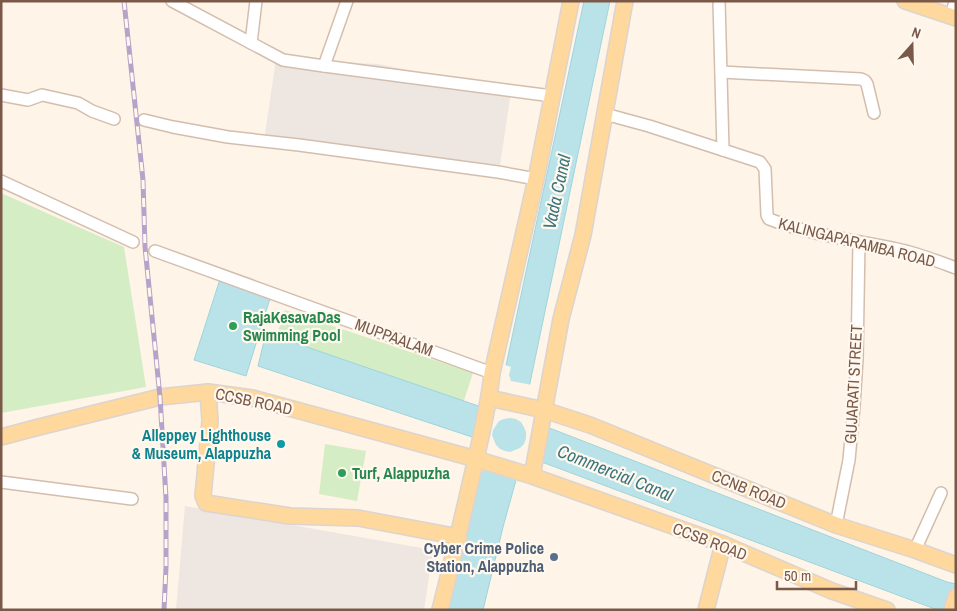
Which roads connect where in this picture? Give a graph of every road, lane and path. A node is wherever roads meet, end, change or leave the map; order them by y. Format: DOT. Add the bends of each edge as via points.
graph roads {
  1 [pos="172,1"];
  2 [pos="256,1"];
  3 [pos="347,1"];
  4 [pos="571,1"];
  5 [pos="625,1"];
  6 [pos="719,1"];
  7 [pos="906,1"];
  8 [pos="956,1"];
  9 [pos="954,18"];
  10 [pos="251,43"];
  11 [pos="324,66"];
  12 [pos="721,72"];
  13 [pos="1,96"];
  14 [pos="552,96"];
  15 [pos="874,113"];
  16 [pos="605,114"];
  17 [pos="114,119"];
  18 [pos="144,120"];
  19 [pos="723,150"];
  20 [pos="536,178"];
  21 [pos="1,180"];
  22 [pos="134,242"];
  23 [pos="859,242"];
  24 [pos="155,250"];
  25 [pos="956,268"];
  26 [pos="492,373"];
  27 [pos="208,392"];
  28 [pos="491,402"];
  29 [pos="538,409"];
  30 [pos="1,438"];
  31 [pos="478,459"];
  32 [pos="525,474"];
  33 [pos="1,482"];
  34 [pos="941,493"];
  35 [pos="132,499"];
  36 [pos="836,524"];
  37 [pos="459,537"];
  38 [pos="723,544"];
  39 [pos="915,550"];
  40 [pos="956,566"];
  41 [pos="956,597"];
  42 [pos="440,610"];
  43 [pos="706,610"];
  44 [pos="887,610"];
  45 [pos="952,610"];
  1 -- 10 [label="street"];
  2 -- 10 [label="street"];
  3 -- 11 [label="street"];
  4 -- 14 [label="main road"];
  5 -- 16 [label="main road"];
  6 -- 12 [label="street"];
  7 -- 9 [label="main road"];
  8 -- 9 [label="street"];
  10 -- 11 [label="street" via="283,60"];
  11 -- 14 [label="street"];
  12 -- 15 [label="street" via="865,80"];
  12 -- 19 [label="street"];
  13 -- 17 [label="street" via="28,100 42,95 78,103"];
  14 -- 20 [label="main road"];
  16 -- 19 [label="street, KALINGAPARAMBA ROAD"];
  16 -- 29 [label="main road" via="583,235"];
  18 -- 20 [label="street" via="228,137"];
  19 -- 23 [label="street, KALINGAPARAMBA ROAD" via="760,162 763,166 769,219"];
  20 -- 26 [label="main road"];
  21 -- 22 [label="street"];
  23 -- 25 [label="street, KALINGAPARAMBA ROAD" via="899,249"];
  23 -- 36 [label="street, GUJARATI STREET" via="854,406 849,460"];
  24 -- 26 [label="street, MUPPAALAM"];
  26 -- 28 [label="main road"];
  27 -- 30 [label="main road, CCSB ROAD" via="160,397"];
  27 -- 31 [label="main road, CCSB ROAD" via="252,398"];
  27 -- 37 [label="main road" via="210,421 203,496 206,503 290,516 358,518"];
  28 -- 29 [label="main road, CCNB ROAD"];
  28 -- 31 [label="main road"];
  29 -- 32 [label="main road" via="540,428 534,461"];
  29 -- 36 [label="main road, CCNB ROAD" via="590,425"];
  31 -- 32 [label="main road, CCSB ROAD"];
  31 -- 37 [label="main road"];
  32 -- 38 [label="main road, CCSB ROAD"];
  33 -- 35 [label="street"];
  34 -- 39 [label="street"];
  36 -- 39 [label="main road, CCNB ROAD"];
  37 -- 42 [label="main road"];
  38 -- 43 [label="main road"];
  38 -- 44 [label="main road, CCSB ROAD" via="832,591"];
  39 -- 40 [label="main road, CCNB ROAD"];
  41 -- 45 [label="main road"];
}
